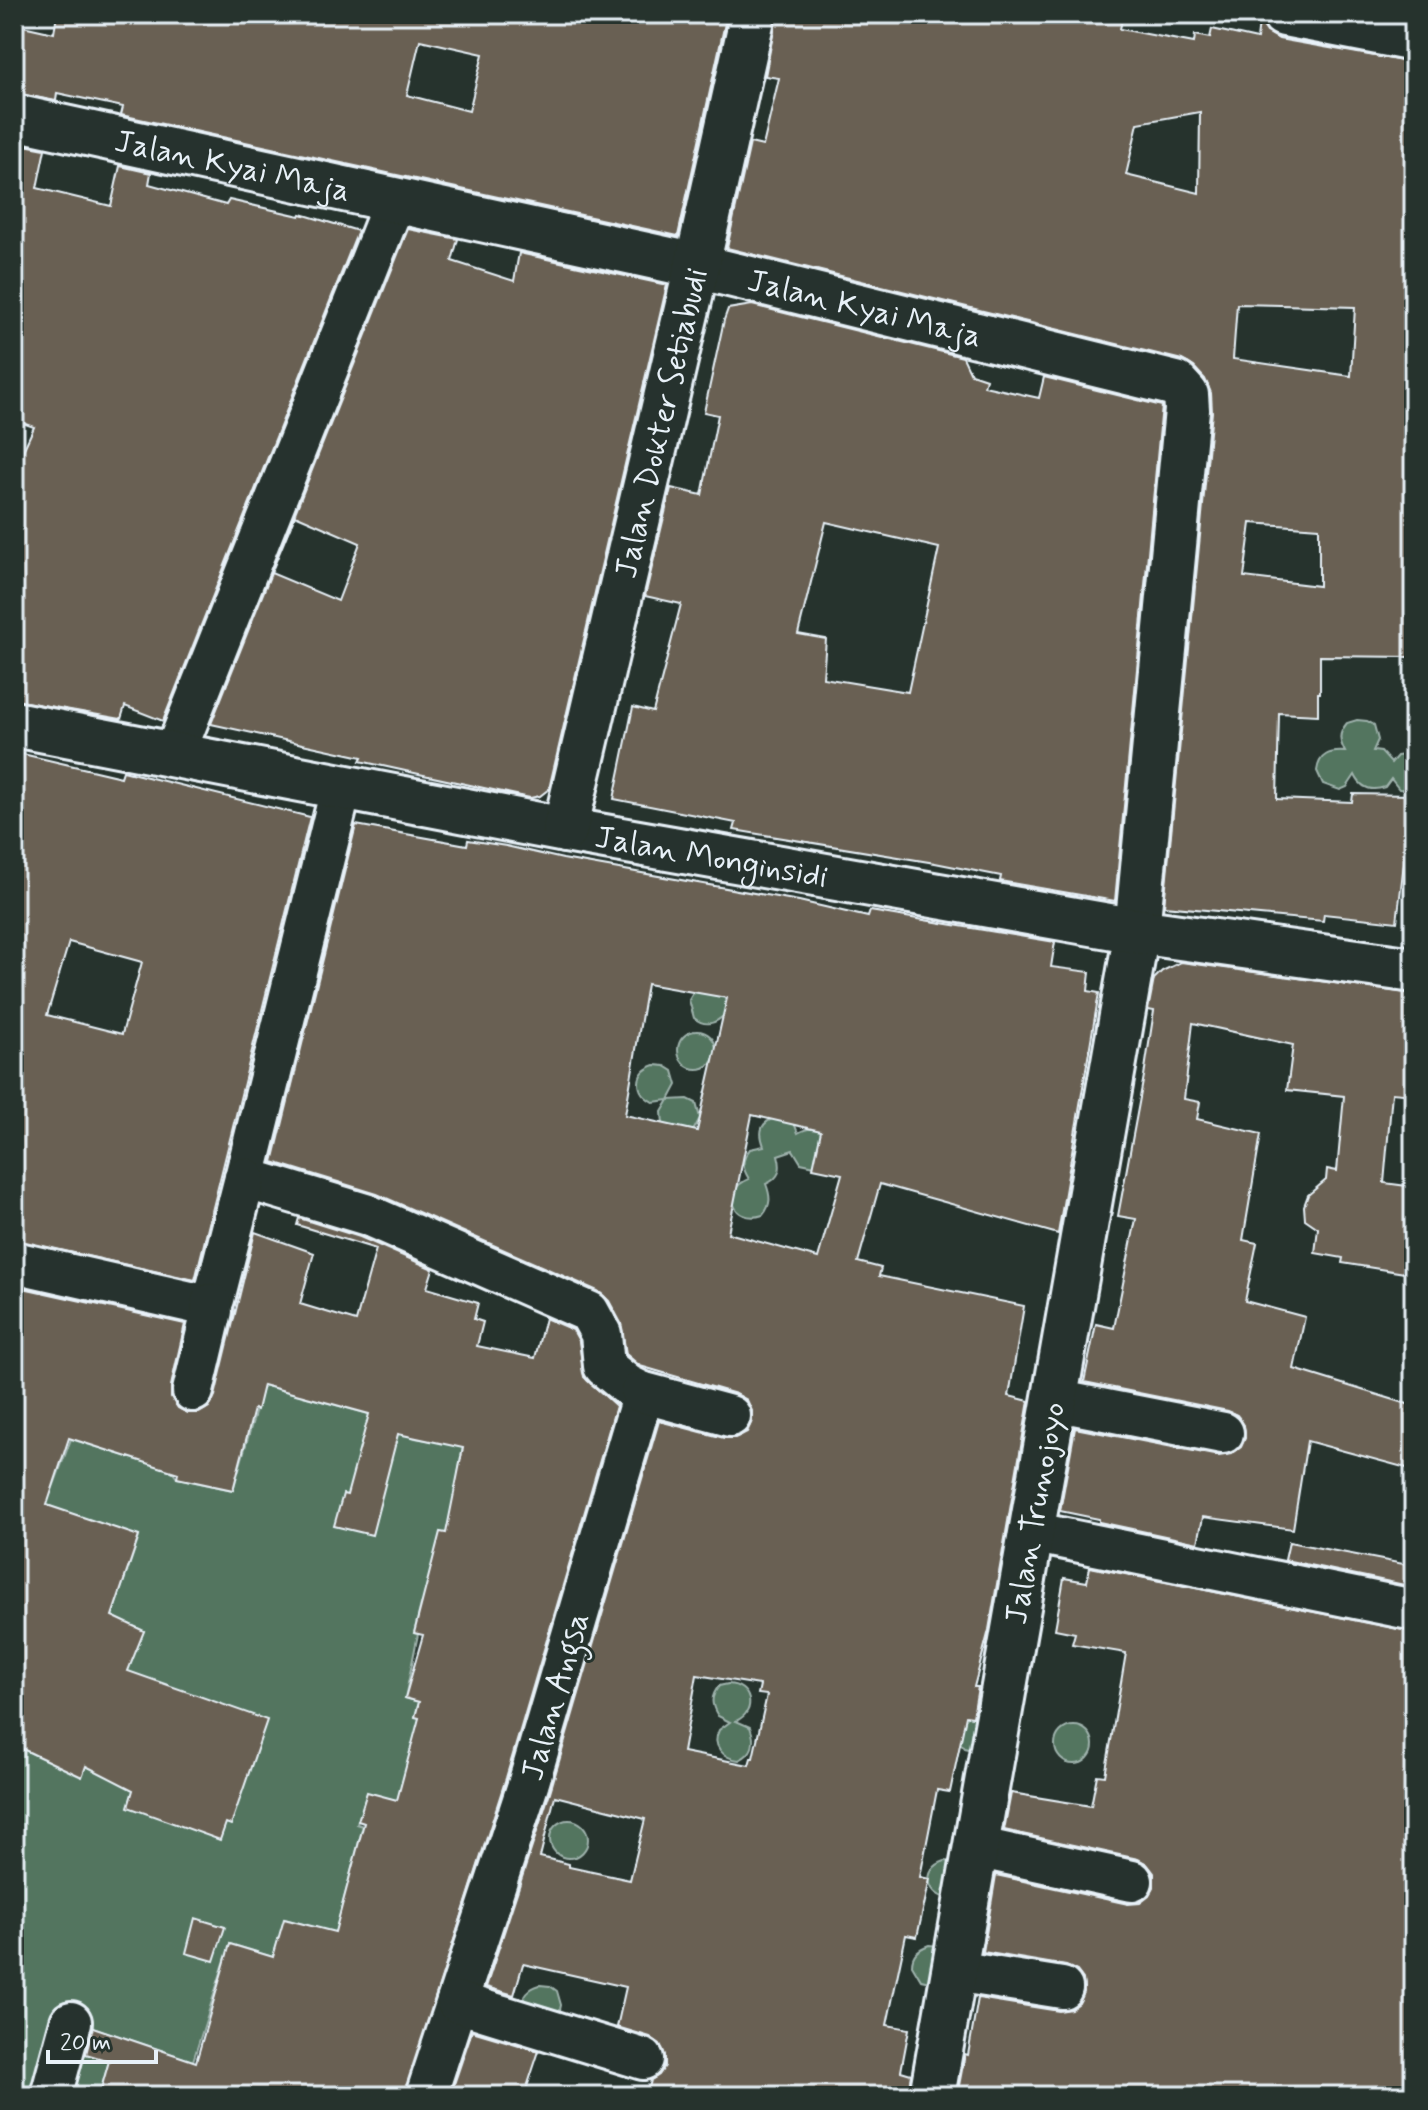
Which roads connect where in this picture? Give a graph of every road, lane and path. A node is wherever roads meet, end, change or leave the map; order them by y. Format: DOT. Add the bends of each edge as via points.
graph roads {
  1 [pos="753,14"];
  2 [pos="1284,14"];
  3 [pos="1414,39"];
  4 [pos="14,117"];
  5 [pos="395,200"];
  6 [pos="697,266"];
  7 [pos="14,724"];
  8 [pos="174,755"];
  9 [pos="341,789"];
  10 [pos="565,830"];
  11 [pos="1137,931"];
  12 [pos="1414,970"];
  13 [pos="245,1178"];
  14 [pos="14,1262"];
  15 [pos="211,1304"];
  16 [pos="193,1391"];
  17 [pos="641,1392"];
  18 [pos="1054,1400"];
  19 [pos="730,1416"];
  20 [pos="1223,1433"];
  21 [pos="1031,1532"];
  22 [pos="1414,1610"];
  23 [pos="976,1847"];
  24 [pos="1132,1881"];
  25 [pos="954,1971"];
  26 [pos="1062,1988"];
  27 [pos="457,2002"];
  28 [pos="71,2022"];
  29 [pos="643,2059"];
  30 [pos="51,2096"];
  31 [pos="426,2096"];
  32 [pos="932,2096"];
  1 -- 6 [label="street, Jalan Dokter Setiabudi"];
  2 -- 3 [label="street"];
  4 -- 5 [label="street, Jalan Kyai Maja"];
  5 -- 6 [label="street, Jalan Kyai Maja"];
  5 -- 8 [label="street"];
  6 -- 10 [label="street, Jalan Dokter Setiabudi"];
  6 -- 11 [label="street, Jalan Kyai Maja" via="1176,384 1186,395"];
  7 -- 8 [label="street, Jalan Monginsidi"];
  8 -- 9 [label="street, Jalan Monginsidi"];
  9 -- 10 [label="street, Jalan Monginsidi"];
  9 -- 13 [label="street"];
  10 -- 11 [label="street, Jalan Monginsidi"];
  11 -- 12 [label="street, Jalan Monginsidi"];
  11 -- 18 [label="street, Jalan Trunojoyo"];
  13 -- 15 [label="street"];
  13 -- 17 [label="street" via="368,1215 589,1312 601,1334 604,1366"];
  14 -- 15 [label="street"];
  15 -- 16 [label="street"];
  17 -- 19 [label="street"];
  17 -- 27 [label="street, Jalan Angsa" via="528,1785"];
  18 -- 20 [label="street"];
  18 -- 21 [label="street, Jalan Trunojoyo"];
  21 -- 22 [label="street"];
  21 -- 23 [label="street, Jalan Trunojoyo"];
  23 -- 24 [label="street"];
  23 -- 25 [label="street, Jalan Trunojoyo"];
  25 -- 26 [label="street"];
  25 -- 32 [label="street, Jalan Trunojoyo"];
  27 -- 29 [label="street"];
  27 -- 31 [label="street, Jalan Angsa"];
  28 -- 30 [label="street"];
}
